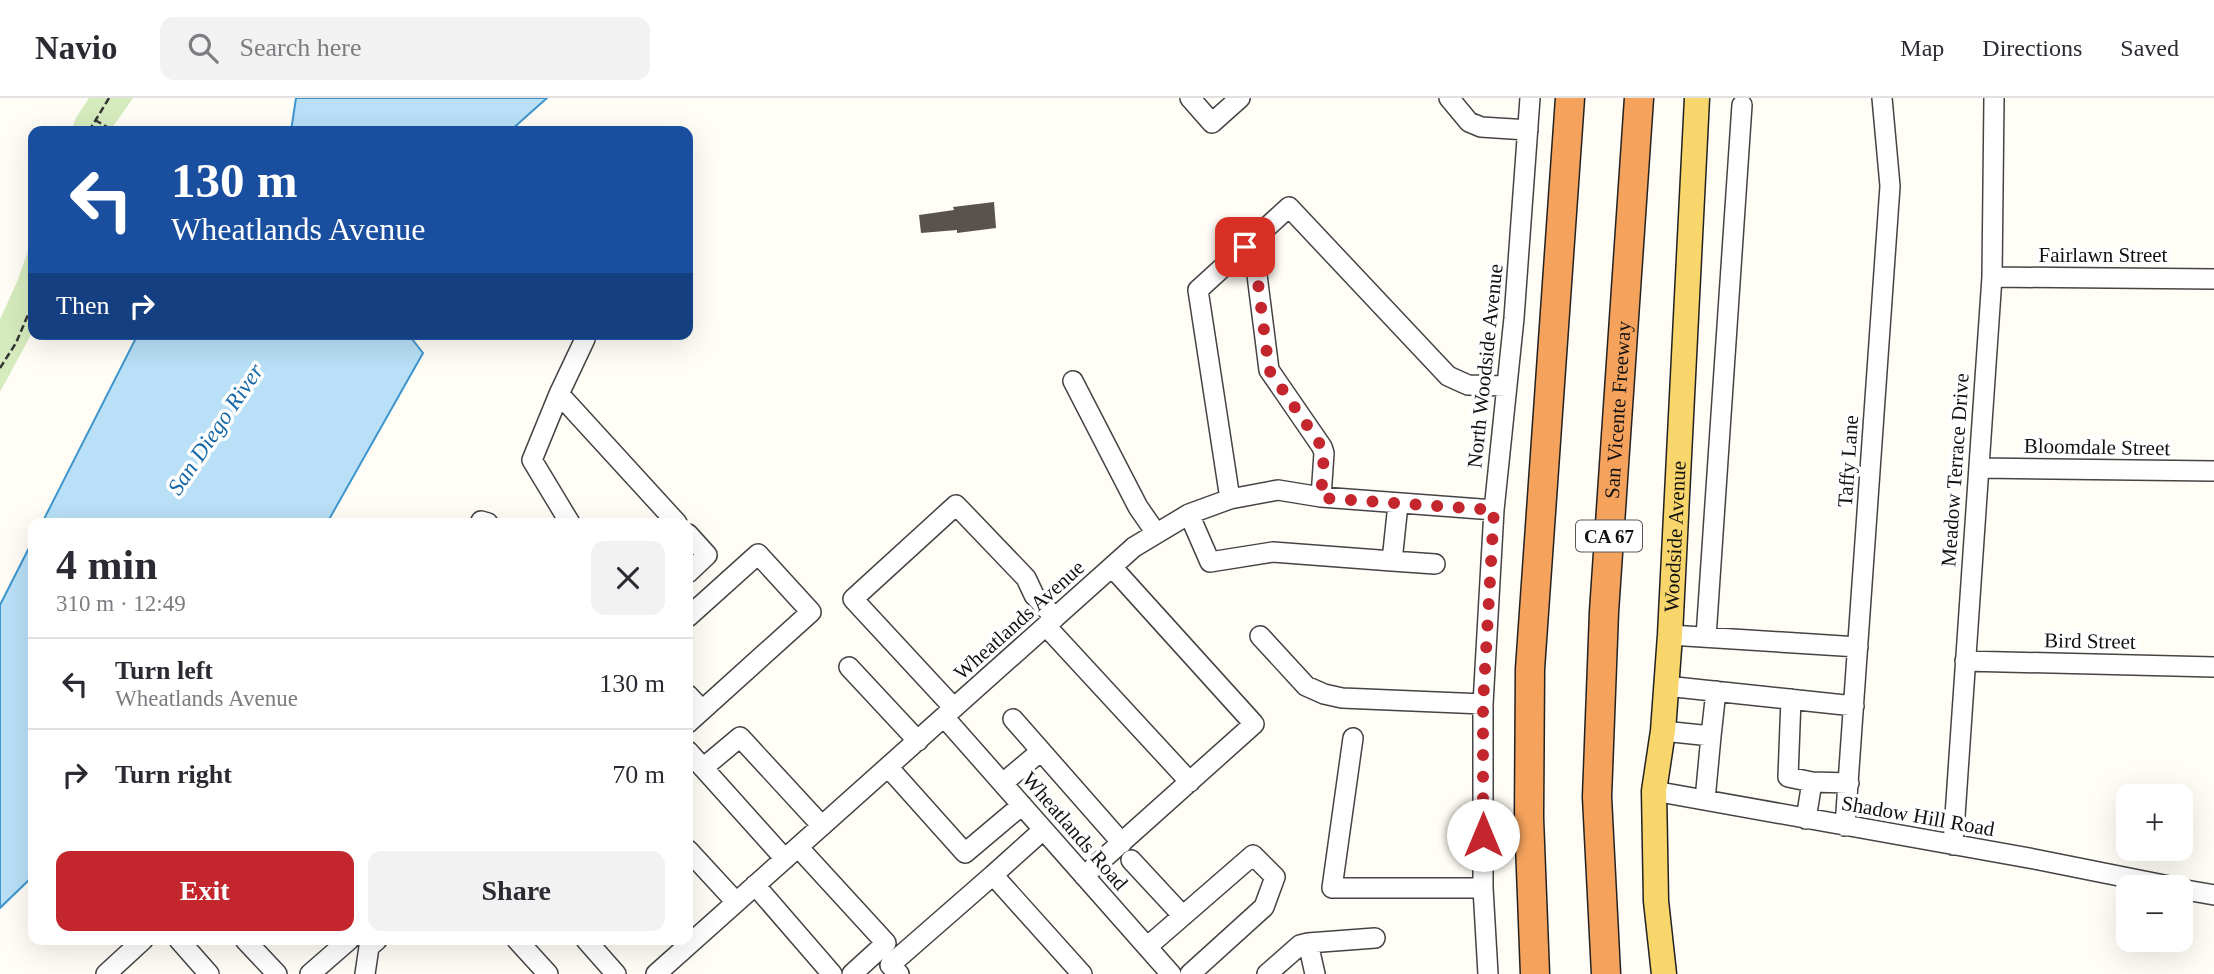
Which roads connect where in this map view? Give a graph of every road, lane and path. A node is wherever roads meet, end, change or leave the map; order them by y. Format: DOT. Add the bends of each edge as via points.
graph roads {
  1 [pos="108,98"];
  2 [pos="1190,98"];
  3 [pos="1240,98"];
  4 [pos="1449,98"];
  5 [pos="1530,98"];
  6 [pos="1570,98"];
  7 [pos="1639,98"];
  8 [pos="1697,98"];
  9 [pos="1881,98"];
  10 [pos="1994,98"];
  11 [pos="1742,105"];
  12 [pos="95,120"];
  13 [pos="92,126"];
  14 [pos="105,126"];
  15 [pos="1528,130"];
  16 [pos="1245,247"];
  17 [pos="1992,277"];
  18 [pos="2214,279"];
  19 [pos="28,315"];
  20 [pos="585,340"];
  21 [pos="0,368"];
  22 [pos="1073,381"];
  23 [pos="1507,386"];
  24 [pos="559,394"];
  25 [pos="1980,468"];
  26 [pos="2214,471"];
  27 [pos="1321,498"];
  28 [pos="1230,499"];
  29 [pos="1398,504"];
  30 [pos="1494,510"];
  31 [pos="1189,514"];
  32 [pos="567,518"];
  33 [pos="672,518"];
  34 [pos="1156,533"];
  35 [pos="693,540"];
  36 [pos="1392,561"];
  37 [pos="1436,564"];
  38 [pos="1112,567"];
  39 [pos="693,568"];
  40 [pos="693,612"];
  41 [pos="1051,622"];
  42 [pos="1670,635"];
  43 [pos="1260,636"];
  44 [pos="1706,637"];
  45 [pos="1858,648"];
  46 [pos="1965,661"];
  47 [pos="849,667"];
  48 [pos="2214,667"];
  49 [pos="1666,686"];
  50 [pos="1716,691"];
  51 [pos="1791,699"];
  52 [pos="1483,704"];
  53 [pos="1854,706"];
  54 [pos="949,713"];
  55 [pos="695,716"];
  56 [pos="1013,719"];
  57 [pos="1663,730"];
  58 [pos="1711,736"];
  59 [pos="1353,738"];
  60 [pos="918,741"];
  61 [pos="1041,751"];
  62 [pos="693,757"];
  63 [pos="888,767"];
  64 [pos="703,768"];
  65 [pos="1190,782"];
  66 [pos="1812,782"];
  67 [pos="1003,783"];
  68 [pos="1849,783"];
  69 [pos="1654,791"];
  70 [pos="1705,800"];
  71 [pos="1022,805"];
  72 [pos="1806,819"];
  73 [pos="822,826"];
  74 [pos="1845,826"];
  75 [pos="1043,830"];
  76 [pos="1953,845"];
  77 [pos="1126,851"];
  78 [pos="792,853"];
  79 [pos="693,855"];
  80 [pos="993,875"];
  81 [pos="1084,876"];
  82 [pos="2116,876"];
  83 [pos="755,885"];
  84 [pos="1483,888"];
  85 [pos="2193,891"];
  86 [pos="2214,895"];
  87 [pos="736,902"];
  88 [pos="1183,916"];
  89 [pos="1375,938"];
  90 [pos="693,942"];
  91 [pos="1308,943"];
  92 [pos="138,945"];
  93 [pos="181,945"];
  94 [pos="250,945"];
  95 [pos="343,945"];
  96 [pos="371,945"];
  97 [pos="522,945"];
  98 [pos="590,945"];
  99 [pos="690,945"];
  100 [pos="1147,947"];
  101 [pos="198,970"];
  102 [pos="661,972"];
  103 [pos="106,974"];
  104 [pos="278,974"];
  105 [pos="310,974"];
  106 [pos="365,974"];
  107 [pos="548,974"];
  108 [pos="616,974"];
  109 [pos="832,974"];
  110 [pos="852,974"];
  111 [pos="899,974"];
  112 [pos="1082,974"];
  113 [pos="1171,974"];
  114 [pos="1190,974"];
  115 [pos="1267,974"];
  116 [pos="1315,974"];
  117 [pos="1488,974"];
  118 [pos="1535,974"];
  119 [pos="1606,974"];
  120 [pos="1664,974"];
  1 -- 12 [label="path"];
  2 -- 3 [label="street" via="1212,123"];
  4 -- 15 [label="street" via="1469,122 1481,127"];
  5 -- 15 [label="street, North Woodside Avenue"];
  6 -- 118 [label="highway" via="1530,669"];
  7 -- 119 [label="highway, San Vicente Freeway / CA 67" via="1603,625 1597,797"];
  8 -- 42 [label="main road, Woodside Avenue"];
  9 -- 45 [label="street, Taffy Lane" via="1890,186"];
  10 -- 17 [label="street, Meadow Terrace Drive"];
  11 -- 44 [label="street"];
  12 -- 13 [label="path"];
  12 -- 14 [label="path"];
  15 -- 23 [label="street, North Woodside Avenue"];
  16 -- 23 [label="street" via="1289,207 1448,376 1468,385"];
  16 -- 27 [label="street" via="1255,259 1269,370 1324,453"];
  16 -- 28 [label="street" via="1198,290"];
  17 -- 18 [label="street, Fairlawn Street"];
  17 -- 25 [label="street, Meadow Terrace Drive"];
  19 -- 21 [label="path"];
  20 -- 24 [label="street"];
  22 -- 34 [label="street"];
  23 -- 30 [label="street, North Woodside Avenue"];
  24 -- 32 [label="street" via="532,460"];
  24 -- 33 [label="street"];
  25 -- 26 [label="street, Bloomdale Street"];
  25 -- 46 [label="street, Meadow Terrace Drive"];
  27 -- 28 [label="street, Wheatlands Avenue" via="1278,490"];
  27 -- 29 [label="street, Wheatlands Avenue"];
  28 -- 31 [label="street, Wheatlands Avenue"];
  29 -- 30 [label="street, Wheatlands Avenue"];
  29 -- 36 [label="street"];
  30 -- 52 [label="street, North Woodside Avenue"];
  31 -- 34 [label="street, Wheatlands Avenue"];
  31 -- 36 [label="street" via="1210,562 1272,552"];
  34 -- 38 [label="street, Wheatlands Avenue"];
  35 -- 39 [label="street" via="707,555"];
  36 -- 37 [label="street"];
  38 -- 41 [label="street, Wheatlands Avenue"];
  38 -- 65 [label="street" via="1254,724"];
  40 -- 55 [label="street" via="758,554 811,612"];
  41 -- 54 [label="street, Wheatlands Avenue"];
  41 -- 54 [label="street, Wheatlands Road" via="1026,578 957,505 853,599"];
  41 -- 65 [label="street"];
  42 -- 44 [label="street"];
  42 -- 49 [label="main road, Woodside Avenue"];
  43 -- 52 [label="street" via="1306,687 1324,694"];
  44 -- 45 [label="street"];
  45 -- 53 [label="street, Taffy Lane"];
  46 -- 48 [label="street, Bird Street"];
  46 -- 76 [label="street, Meadow Terrace Drive"];
  47 -- 60 [label="street"];
  49 -- 50 [label="street"];
  49 -- 57 [label="main road, Woodside Avenue"];
  50 -- 51 [label="street"];
  50 -- 58 [label="street"];
  51 -- 53 [label="street"];
  51 -- 66 [label="street" via="1788,778"];
  52 -- 84 [label="street, North Woodside Avenue"];
  53 -- 68 [label="street, Taffy Lane"];
  54 -- 60 [label="street, Wheatlands Avenue"];
  54 -- 67 [label="street, Wheatlands Road"];
  56 -- 61 [label="street"];
  57 -- 58 [label="street"];
  57 -- 69 [label="main road, Woodside Avenue"];
  58 -- 70 [label="street"];
  59 -- 84 [label="street" via="1332,888"];
  60 -- 63 [label="street, Wheatlands Avenue"];
  61 -- 67 [label="street"];
  61 -- 77 [label="street"];
  62 -- 64 [label="street"];
  63 -- 71 [label="street" via="965,853"];
  63 -- 73 [label="street, Wheatlands Avenue"];
  64 -- 73 [label="street" via="740,737"];
  64 -- 78 [label="street"];
  65 -- 77 [label="street"];
  66 -- 68 [label="street"];
  66 -- 72 [label="street"];
  67 -- 71 [label="street, Wheatlands Road"];
  68 -- 74 [label="street, Taffy Lane"];
  69 -- 70 [label="street, Shadow Hill Road"];
  69 -- 120 [label="main road, Woodside Avenue" via="1656,901"];
  70 -- 72 [label="street, Shadow Hill Road"];
  71 -- 75 [label="street, Wheatlands Road"];
  72 -- 74 [label="street, Shadow Hill Road"];
  73 -- 78 [label="street, Wheatlands Avenue"];
  74 -- 76 [label="street, Shadow Hill Road"];
  75 -- 80 [label="street"];
  75 -- 81 [label="street, Wheatlands Road"];
  76 -- 82 [label="street, Shadow Hill Road"];
  77 -- 81 [label="street"];
  77 -- 88 [label="street"];
  78 -- 83 [label="street, Wheatlands Avenue"];
  78 -- 110 [label="street" via="886,943"];
  79 -- 87 [label="street"];
  80 -- 111 [label="street" via="890,965"];
  80 -- 112 [label="street"];
  81 -- 100 [label="street, Wheatlands Road"];
  83 -- 87 [label="street, Wheatlands Avenue"];
  83 -- 109 [label="street"];
  84 -- 117 [label="street, North Woodside Avenue"];
  85 -- 86 [label="street"];
  87 -- 90 [label="street, Wheatlands Avenue"];
  88 -- 100 [label="street"];
  88 -- 114 [label="street" via="1253,855 1275,877 1264,907"];
  89 -- 91 [label="street"];
  91 -- 115 [label="street"];
  91 -- 116 [label="street"];
  92 -- 103 [label="street"];
  93 -- 101 [label="street"];
  94 -- 104 [label="street"];
  95 -- 105 [label="street"];
  96 -- 106 [label="street"];
  97 -- 107 [label="street"];
  98 -- 108 [label="street"];
  99 -- 102 [label="street, Wheatlands Avenue"];
  100 -- 113 [label="street, Wheatlands Road"];
}
